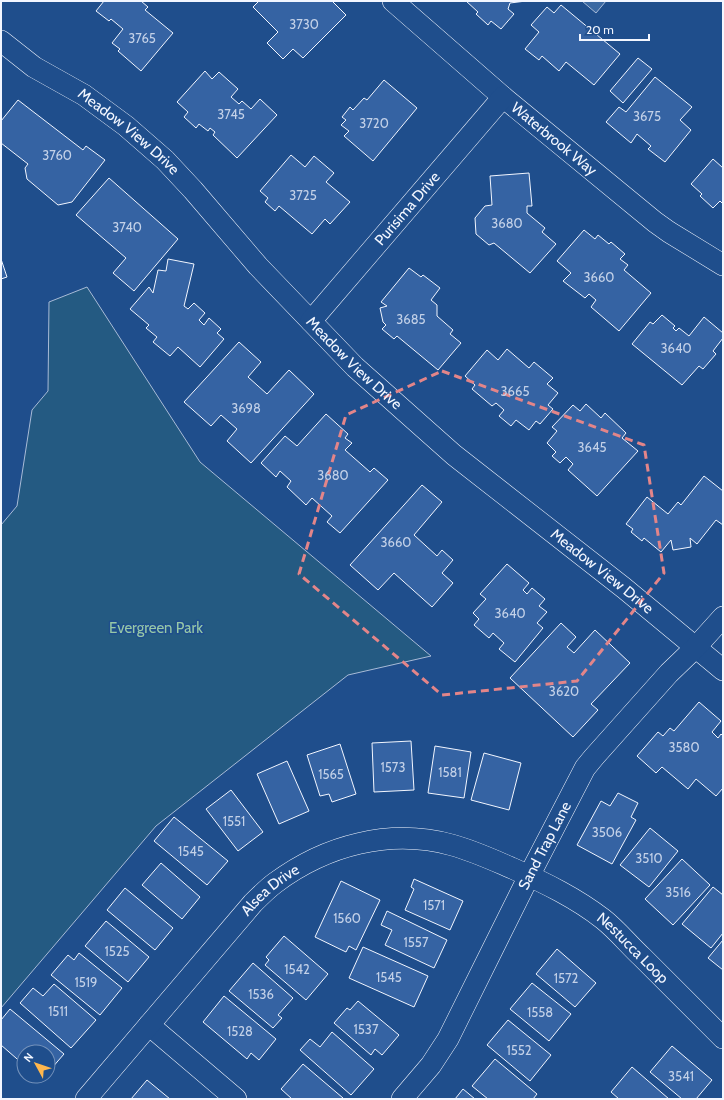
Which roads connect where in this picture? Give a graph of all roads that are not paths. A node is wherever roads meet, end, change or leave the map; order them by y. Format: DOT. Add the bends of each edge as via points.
graph roads {
  1 [pos="393,1"];
  2 [pos="1,41"];
  3 [pos="503,97"];
  4 [pos="723,265"];
  5 [pos="311,321"];
  6 [pos="723,617"];
  7 [pos="696,647"];
  8 [pos="723,670"];
  9 [pos="529,876"];
  10 [pos="149,1025"];
  11 [pos="723,1038"];
  12 [pos="86,1099"];
  13 [pos="236,1099"];
  14 [pos="402,1099"];
  1 -- 3 [label="street, Waterbrook Way"];
  2 -- 5 [label="street, Meadow View Drive" via="34,67 84,95 126,126 165,160 258,266"];
  3 -- 4 [label="street, Waterbrook Way" via="655,222"];
  3 -- 5 [label="street, Purisima Drive"];
  5 -- 7 [label="street, Meadow View Drive" via="355,367 454,455"];
  6 -- 7 [label="street, Sand Trap Lane"];
  7 -- 8 [label="street, Meadow View Drive"];
  7 -- 9 [label="street, Sand Trap Lane" via="669,673 585,768"];
  9 -- 10 [label="street, Alsea Drive" via="476,852 451,844 425,840 379,839 336,849 295,870 253,903"];
  9 -- 11 [label="street, Nestucca Loop" via="582,903 605,920"];
  9 -- 14 [label="street, Sand Trap Lane" via="448,1039 431,1065"];
  10 -- 12 [label="street, Alsea Drive"];
  10 -- 13 [label="street"];
}
